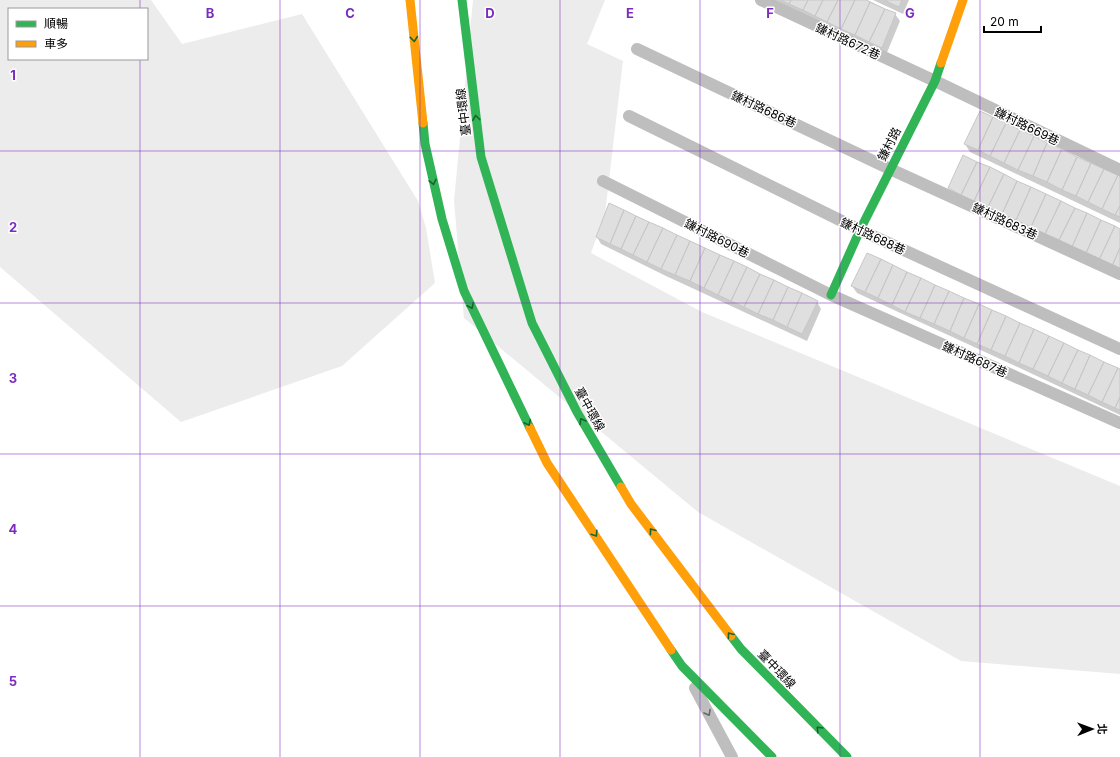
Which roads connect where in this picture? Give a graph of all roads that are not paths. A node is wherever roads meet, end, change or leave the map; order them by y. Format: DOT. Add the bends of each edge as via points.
graph roads {
  1 [pos="410,0"];
  2 [pos="462,0"];
  3 [pos="761,0"];
  4 [pos="963,0"];
  5 [pos="637,49"];
  6 [pos="935,81"];
  7 [pos="629,116"];
  8 [pos="890,169"];
  9 [pos="1120,170"];
  10 [pos="602,182"];
  11 [pos="860,230"];
  12 [pos="1120,274"];
  13 [pos="830,295"];
  14 [pos="1120,349"];
  15 [pos="1120,423"];
  16 [pos="682,666"];
  17 [pos="732,757"];
  18 [pos="772,757"];
  19 [pos="847,757"];
  1 -- 16 [label="main road, one-way" via="425,144 442,219 464,291 547,463"];
  19 -- 2 [label="main road, 臺中環線, one-way" via="742,649 631,504 577,412 532,323 481,157"];
  3 -- 6 [label="lane, 鎌村路672巷"];
  4 -- 6 [label="main road, 鎌村路"];
  5 -- 8 [label="lane, 鎌村路686巷"];
  6 -- 8 [label="main road, 鎌村路"];
  6 -- 9 [label="lane, 鎌村路669巷"];
  7 -- 11 [label="lane, 鎌村路688巷"];
  8 -- 11 [label="main road, 鎌村路"];
  8 -- 12 [label="lane, 鎌村路683巷"];
  10 -- 13 [label="lane, 鎌村路690巷"];
  11 -- 13 [label="main road, 鎌村路"];
  11 -- 14 [label="lane, 鎌村路688巷"];
  13 -- 15 [label="lane, 鎌村路687巷"];
  16 -- 17 [label="lane, one-way"];
  16 -- 18 [label="main road"];
}
